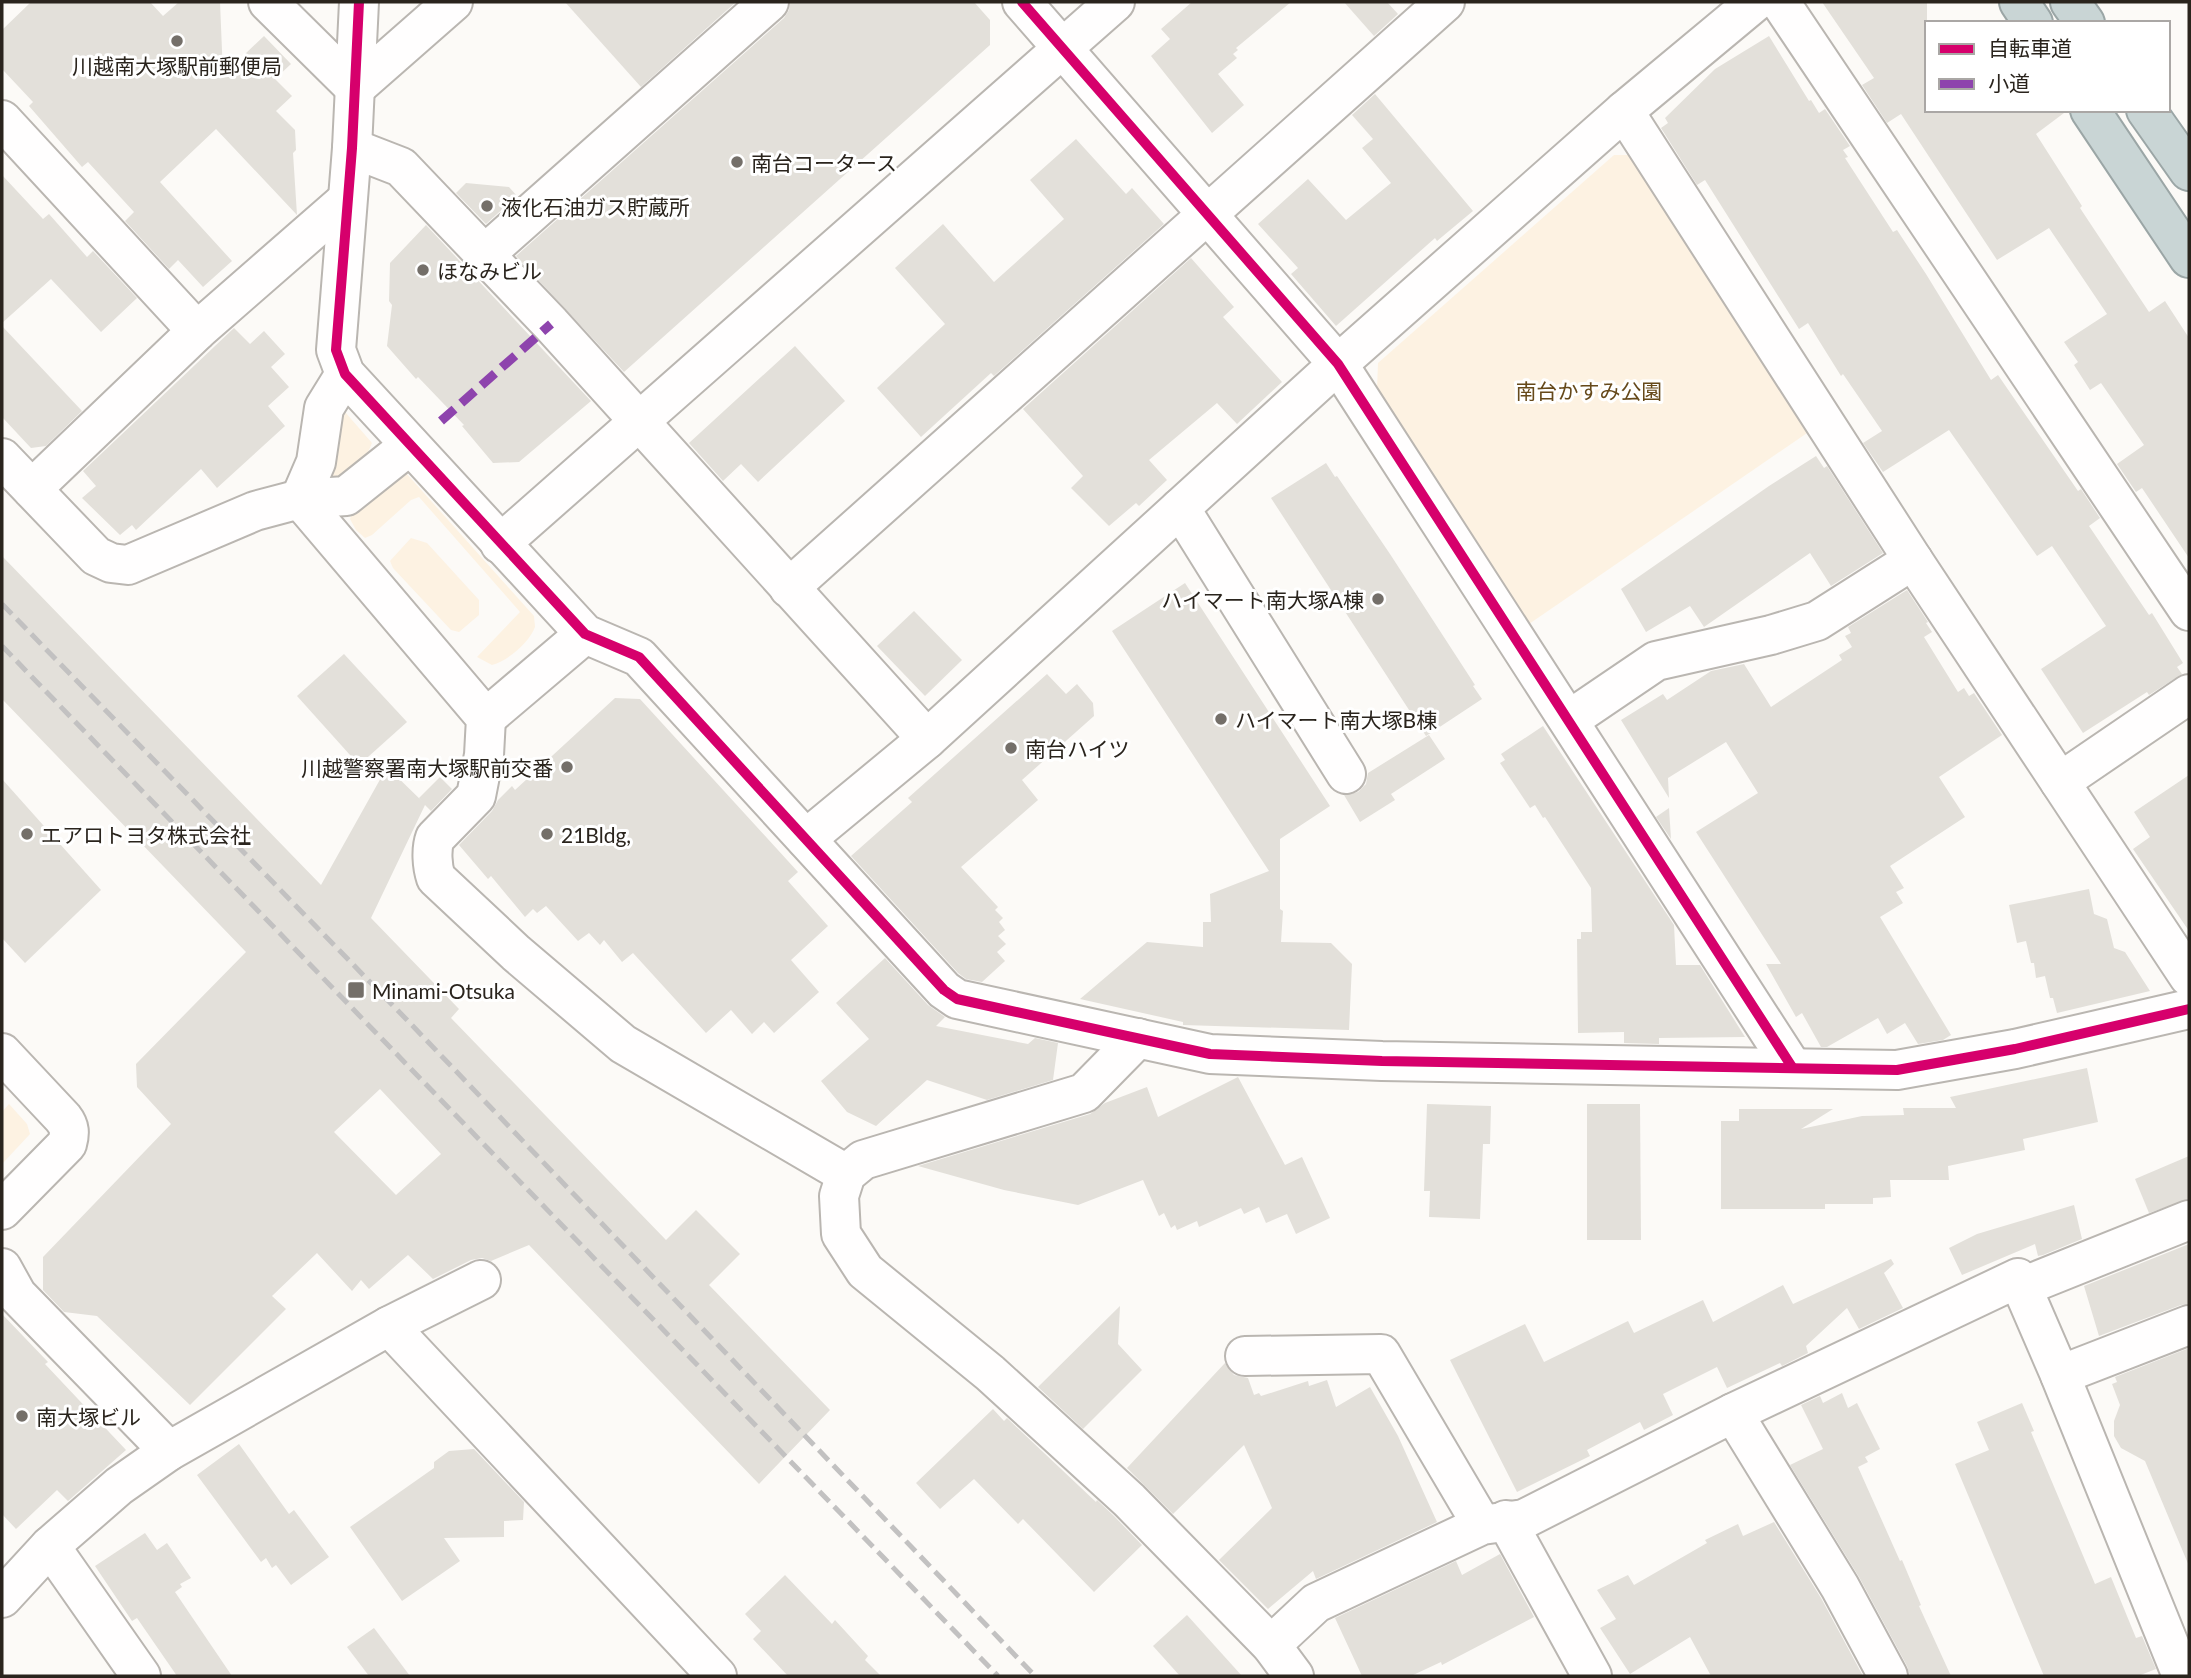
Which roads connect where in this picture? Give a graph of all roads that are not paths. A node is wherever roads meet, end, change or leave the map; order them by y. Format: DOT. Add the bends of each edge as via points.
graph roads {
  1 [pos="268,2"];
  2 [pos="359,2"];
  3 [pos="453,2"];
  4 [pos="769,2"];
  5 [pos="1022,2"];
  6 [pos="1115,2"];
  7 [pos="1445,2"];
  8 [pos="1755,2"];
  9 [pos="1780,2"];
  10 [pos="2019,2"];
  11 [pos="2070,2"];
  12 [pos="2032,21"];
  13 [pos="2084,21"];
  14 [pos="1062,50"];
  15 [pos="355,88"];
  16 [pos="1625,111"];
  17 [pos="2091,112"];
  18 [pos="2148,112"];
  19 [pos="2,120"];
  20 [pos="352,148"];
  21 [pos="2189,171"];
  22 [pos="347,200"];
  23 [pos="1207,214"];
  24 [pos="484,255"];
  25 [pos="2189,258"];
  26 [pos="197,331"];
  27 [pos="1338,364"];
  28 [pos="345,373"];
  29 [pos="639,422"];
  30 [pos="410,445"];
  31 [pos="2,458"];
  32 [pos="32,489"];
  33 [pos="300,499"];
  34 [pos="1180,508"];
  35 [pos="500,544"];
  36 [pos="1913,560"];
  37 [pos="789,588"];
  38 [pos="2189,611"];
  39 [pos="585,635"];
  40 [pos="2189,694"];
  41 [pos="486,718"];
  42 [pos="1569,720"];
  43 [pos="927,739"];
  44 [pos="1346,774"];
  45 [pos="2060,782"];
  46 [pos="806,839"];
  47 [pos="2189,977"];
  48 [pos="2189,1009"];
  49 [pos="1138,1038"];
  50 [pos="2,1053"];
  51 [pos="1792,1067"];
  52 [pos="846,1174"];
  53 [pos="2,1210"];
  54 [pos="2189,1220"];
  55 [pos="2,1268"];
  56 [pos="481,1280"];
  57 [pos="2022,1287"];
  58 [pos="2189,1325"];
  59 [pos="389,1326"];
  60 [pos="1245,1356"];
  61 [pos="2060,1375"];
  62 [pos="1733,1413"];
  63 [pos="169,1451"];
  64 [pos="1494,1522"];
  65 [pos="50,1546"];
  66 [pos="2,1598"];
  67 [pos="1271,1645"];
  68 [pos="141,1676"];
  69 [pos="717,1676"];
  70 [pos="1294,1676"];
  71 [pos="1592,1676"];
  72 [pos="1888,1676"];
  73 [pos="2182,1676"];
  1 -- 15 [label="street"];
  2 -- 15 [label="street"];
  3 -- 15 [label="street"];
  4 -- 24 [label="street"];
  5 -- 14 [label="street"];
  6 -- 14 [label="street"];
  7 -- 23 [label="street"];
  8 -- 16 [label="street"];
  9 -- 38 [label="street"];
  10 -- 12 [label="highway"];
  11 -- 13 [label="highway"];
  14 -- 23 [label="street"];
  14 -- 29 [label="street"];
  15 -- 20 [label="street"];
  16 -- 27 [label="street"];
  16 -- 36 [label="street"];
  17 -- 25 [label="highway"];
  18 -- 21 [label="highway"];
  19 -- 26 [label="street"];
  20 -- 22 [label="street"];
  20 -- 24 [label="street" via="401,167"];
  22 -- 26 [label="street"];
  22 -- 28 [label="street" via="336,350"];
  23 -- 27 [label="street"];
  23 -- 37 [label="street"];
  24 -- 29 [label="street"];
  26 -- 32 [label="street"];
  27 -- 34 [label="street"];
  27 -- 42 [label="street"];
  28 -- 30 [label="street"];
  28 -- 33 [label="street" via="324,408 316,462"];
  29 -- 35 [label="street"];
  29 -- 37 [label="street"];
  30 -- 33 [label="street" via="345,496"];
  30 -- 35 [label="street"];
  31 -- 32 [label="street"];
  32 -- 33 [label="street" via="96,555 128,565 255,511"];
  33 -- 41 [label="street"];
  34 -- 43 [label="street"];
  34 -- 44 [label="street"];
  35 -- 39 [label="street"];
  36 -- 42 [label="street" via="1817,621 1656,661"];
  36 -- 45 [label="street"];
  37 -- 43 [label="street"];
  39 -- 41 [label="street"];
  39 -- 46 [label="street" via="639,657"];
  40 -- 45 [label="street"];
  41 -- 52 [label="street" via="476,796 435,838 436,878 623,1044"];
  42 -- 51 [label="street"];
  43 -- 46 [label="street"];
  45 -- 47 [label="street"];
  46 -- 49 [label="street" via="957,999"];
  48 -- 51 [label="street" via="2015,1049 1897,1070"];
  49 -- 51 [label="street" via="1210,1054 1264,1057"];
  49 -- 52 [label="street" via="1084,1093 863,1160"];
  50 -- 53 [label="street" via="69,1126 67,1144"];
  52 -- 67 [label="street" via="839,1196 841,1234 864,1271 990,1373 1129,1500"];
  54 -- 57 [label="street"];
  55 -- 63 [label="street" via="17,1295"];
  56 -- 59 [label="street"];
  57 -- 61 [label="street"];
  57 -- 62 [label="street" via="2018,1278"];
  58 -- 61 [label="street"];
  59 -- 63 [label="street"];
  59 -- 69 [label="street"];
  60 -- 64 [label="street" via="1381,1354"];
  61 -- 73 [label="street"];
  62 -- 64 [label="street" via="1524,1519"];
  62 -- 72 [label="street" via="1840,1587"];
  63 -- 65 [label="street" via="119,1486"];
  64 -- 67 [label="street" via="1315,1603"];
  64 -- 71 [label="street"];
  65 -- 66 [label="street"];
  65 -- 68 [label="street"];
  67 -- 70 [label="street"];
}
